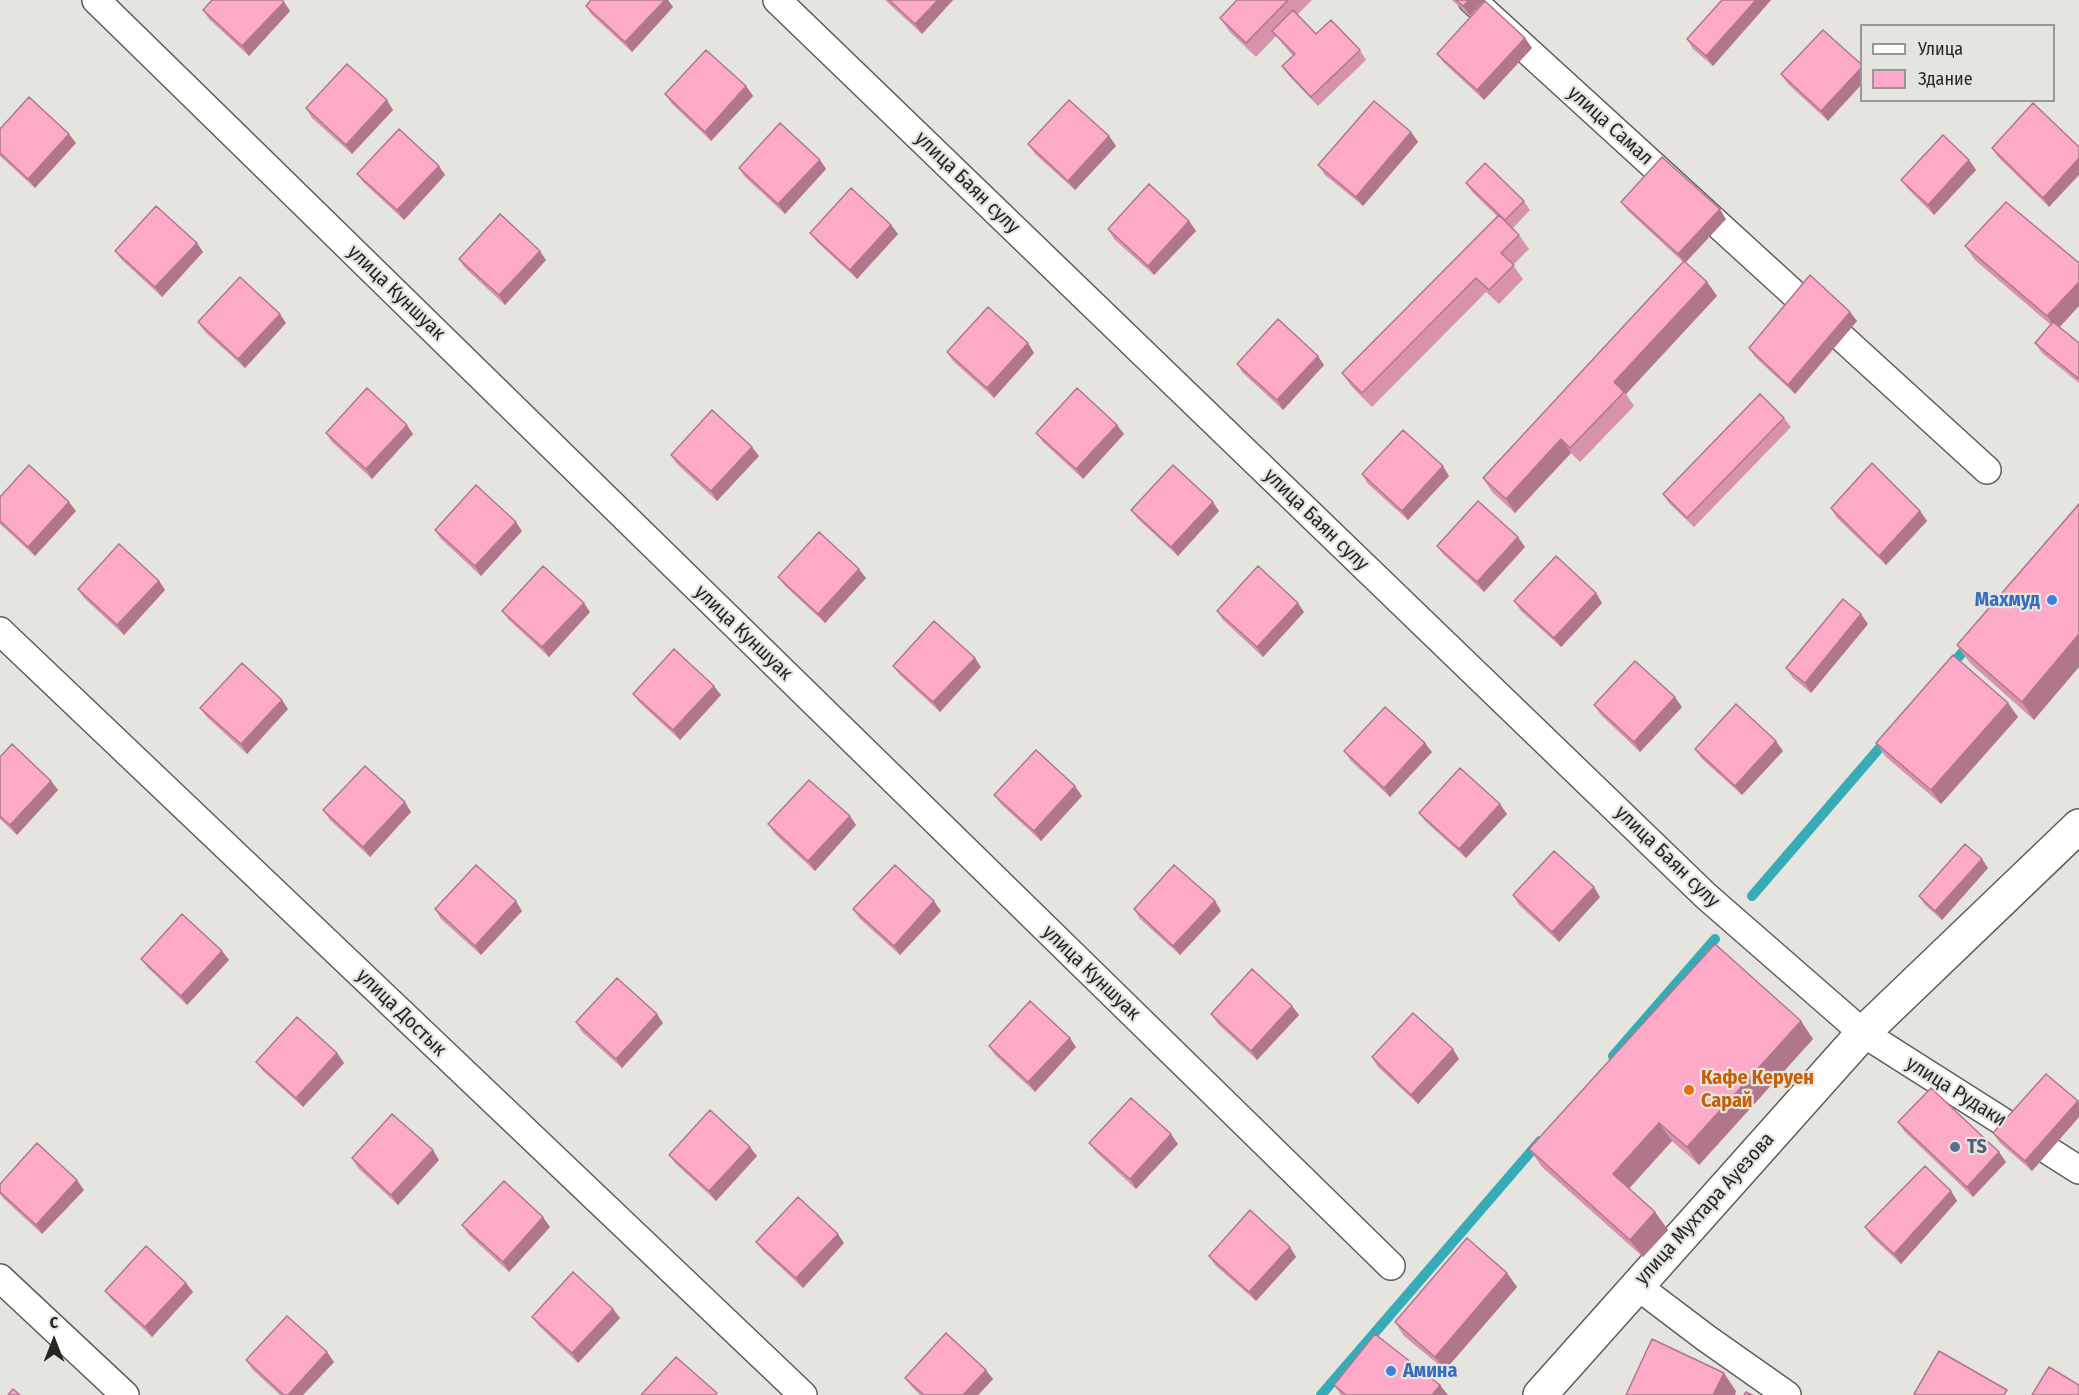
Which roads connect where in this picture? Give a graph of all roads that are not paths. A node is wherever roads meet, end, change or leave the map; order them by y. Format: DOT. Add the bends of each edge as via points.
graph roads {
  1 [pos="96,0"];
  2 [pos="777,0"];
  3 [pos="1472,0"];
  4 [pos="1987,470"];
  5 [pos="0,631"];
  6 [pos="2079,826"];
  7 [pos="1863,1033"];
  8 [pos="2079,1170"];
  9 [pos="1391,1266"];
  10 [pos="0,1278"];
  11 [pos="1636,1285"];
  12 [pos="125,1395"];
  13 [pos="802,1395"];
  14 [pos="1540,1395"];
  15 [pos="1787,1395"];
  1 -- 9 [label="street, улица Куншуак"];
  2 -- 7 [label="street, улица Баян сулу" via="1706,896"];
  3 -- 4 [label="street, улица Самал"];
  5 -- 13 [label="street, улица Достык"];
  6 -- 7 [label="main road, улица Мухтара Ауезова"];
  7 -- 8 [label="street, улица Рудаки"];
  7 -- 11 [label="main road, улица Мухтара Ауезова"];
  10 -- 12 [label="street"];
  11 -- 14 [label="main road, улица Мухтара Ауезова"];
  11 -- 15 [label="street"];
}
